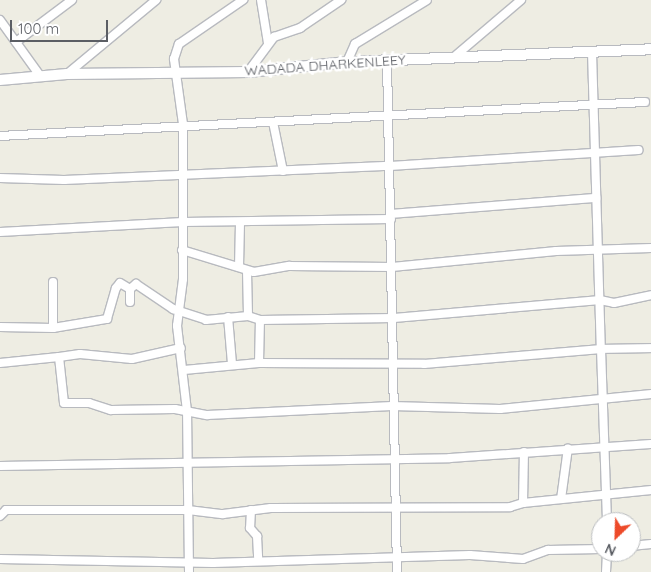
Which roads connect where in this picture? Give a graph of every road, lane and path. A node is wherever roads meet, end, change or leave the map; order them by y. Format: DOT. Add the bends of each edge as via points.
graph roads {
  1 [pos="72,0"];
  2 [pos="156,0"];
  3 [pos="243,0"];
  4 [pos="261,0"];
  5 [pos="341,0"];
  6 [pos="427,0"];
  7 [pos="521,0"];
  8 [pos="416,3"];
  9 [pos="0,20"];
  10 [pos="16,42"];
  11 [pos="268,43"];
  12 [pos="651,48"];
  13 [pos="592,52"];
  14 [pos="454,56"];
  15 [pos="387,60"];
  16 [pos="347,62"];
  17 [pos="248,72"];
  18 [pos="179,73"];
  19 [pos="67,74"];
  20 [pos="41,76"];
  21 [pos="0,80"];
  22 [pos="596,101"];
  23 [pos="646,102"];
  24 [pos="390,116"];
  25 [pos="273,122"];
  26 [pos="184,124"];
  27 [pos="0,136"];
  28 [pos="596,150"];
  29 [pos="638,150"];
  30 [pos="390,166"];
  31 [pos="282,171"];
  32 [pos="184,172"];
  33 [pos="0,178"];
  34 [pos="596,198"];
  35 [pos="391,216"];
  36 [pos="183,222"];
  37 [pos="240,222"];
  38 [pos="0,232"];
  39 [pos="651,248"];
  40 [pos="600,249"];
  41 [pos="182,250"];
  42 [pos="392,267"];
  43 [pos="243,269"];
  44 [pos="53,282"];
  45 [pos="130,289"];
  46 [pos="651,295"];
  47 [pos="600,300"];
  48 [pos="130,302"];
  49 [pos="179,311"];
  50 [pos="248,316"];
  51 [pos="228,317"];
  52 [pos="394,318"];
  53 [pos="260,320"];
  54 [pos="0,327"];
  55 [pos="53,328"];
  56 [pos="181,348"];
  57 [pos="651,348"];
  58 [pos="601,349"];
  59 [pos="59,357"];
  60 [pos="0,363"];
  61 [pos="259,363"];
  62 [pos="232,364"];
  63 [pos="396,364"];
  64 [pos="184,370"];
  65 [pos="651,394"];
  66 [pos="604,400"];
  67 [pos="392,406"];
  68 [pos="187,411"];
  69 [pos="651,444"];
  70 [pos="605,445"];
  71 [pos="568,448"];
  72 [pos="524,452"];
  73 [pos="395,458"];
  74 [pos="188,464"];
  75 [pos="0,466"];
  76 [pos="651,490"];
  77 [pos="606,496"];
  78 [pos="561,499"];
  79 [pos="523,503"];
  80 [pos="396,509"];
  81 [pos="188,510"];
  82 [pos="251,510"];
  83 [pos="607,512"];
  84 [pos="0,516"];
  85 [pos="591,549"];
  86 [pos="258,558"];
  87 [pos="0,559"];
  88 [pos="188,559"];
  89 [pos="397,560"];
  90 [pos="189,572"];
  91 [pos="397,572"];
  1 -- 10 [label="street"];
  2 -- 19 [label="street"];
  3 -- 18 [label="street" via="179,44 174,59"];
  4 -- 11 [label="street"];
  5 -- 11 [label="street" via="300,28"];
  6 -- 8 [label="street"];
  7 -- 14 [label="street"];
  8 -- 16 [label="street" via="355,44"];
  9 -- 10 [label="street"];
  10 -- 20 [label="street"];
  11 -- 17 [label="street"];
  12 -- 13 [label="main road, WADADA DHARKENLEEY"];
  13 -- 14 [label="main road, WADADA DHARKENLEEY"];
  13 -- 22 [label="street"];
  14 -- 15 [label="main road, WADADA DHARKENLEEY"];
  15 -- 16 [label="main road, WADADA DHARKENLEEY"];
  15 -- 24 [label="street"];
  16 -- 17 [label="main road, WADADA DHARKENLEEY"];
  17 -- 18 [label="main road, WADADA DHARKENLEEY"];
  18 -- 19 [label="main road, WADADA DHARKENLEEY"];
  18 -- 26 [label="street"];
  19 -- 20 [label="main road, WADADA DHARKENLEEY"];
  20 -- 21 [label="main road, WADADA DHARKENLEEY"];
  22 -- 23 [label="street"];
  22 -- 24 [label="street"];
  22 -- 28 [label="street"];
  24 -- 25 [label="street"];
  24 -- 30 [label="street"];
  25 -- 26 [label="street"];
  25 -- 31 [label="street"];
  26 -- 27 [label="street"];
  26 -- 32 [label="street"];
  28 -- 29 [label="street" via="616,154 633,147"];
  28 -- 30 [label="street"];
  28 -- 34 [label="street"];
  30 -- 31 [label="street"];
  30 -- 35 [label="street"];
  31 -- 32 [label="street"];
  32 -- 33 [label="street" via="64,180"];
  32 -- 36 [label="street"];
  34 -- 35 [label="street"];
  34 -- 40 [label="street"];
  35 -- 37 [label="street"];
  35 -- 42 [label="street"];
  36 -- 37 [label="street"];
  36 -- 38 [label="street"];
  36 -- 41 [label="street"];
  37 -- 43 [label="street"];
  39 -- 40 [label="street"];
  40 -- 42 [label="street"];
  40 -- 47 [label="street"];
  41 -- 43 [label="street"];
  41 -- 49 [label="street"];
  42 -- 43 [label="street"];
  42 -- 52 [label="street"];
  43 -- 50 [label="street"];
  44 -- 55 [label="street"];
  45 -- 48 [label="street"];
  45 -- 49 [label="street" via="136,284 143,286"];
  45 -- 55 [label="street" via="120,283 106,319"];
  46 -- 47 [label="street" via="614,303"];
  47 -- 52 [label="street"];
  47 -- 58 [label="street"];
  49 -- 51 [label="street" via="206,320"];
  49 -- 56 [label="street"];
  50 -- 51 [label="street"];
  50 -- 53 [label="street"];
  51 -- 62 [label="street"];
  52 -- 53 [label="street"];
  52 -- 63 [label="street"];
  53 -- 61 [label="street"];
  54 -- 55 [label="street"];
  56 -- 59 [label="street" via="132,359 80,354"];
  56 -- 64 [label="street"];
  57 -- 58 [label="street"];
  58 -- 63 [label="street"];
  58 -- 66 [label="street"];
  59 -- 60 [label="street"];
  59 -- 68 [label="street" via="64,403 89,403 111,410"];
  61 -- 62 [label="street"];
  61 -- 63 [label="street"];
  62 -- 64 [label="street"];
  63 -- 67 [label="street"];
  64 -- 68 [label="street"];
  65 -- 66 [label="street"];
  66 -- 67 [label="street" via="470,410"];
  66 -- 70 [label="street"];
  67 -- 68 [label="street" via="320,412"];
  67 -- 73 [label="street"];
  68 -- 74 [label="street"];
  69 -- 70 [label="street"];
  70 -- 71 [label="street"];
  70 -- 77 [label="street"];
  71 -- 72 [label="street"];
  71 -- 78 [label="street"];
  72 -- 73 [label="street"];
  72 -- 79 [label="street"];
  73 -- 74 [label="street"];
  73 -- 80 [label="street"];
  74 -- 75 [label="street"];
  74 -- 81 [label="street"];
  76 -- 77 [label="street"];
  77 -- 78 [label="street"];
  77 -- 83 [label="street"];
  78 -- 79 [label="street"];
  79 -- 80 [label="street"];
  80 -- 82 [label="street"];
  80 -- 89 [label="street"];
  81 -- 82 [label="street" via="223,514"];
  81 -- 84 [label="street" via="6,510"];
  81 -- 88 [label="street"];
  82 -- 86 [label="street" via="250,528 256,536"];
  85 -- 89 [label="street" via="548,550 523,560 470,555"];
  86 -- 88 [label="street" via="213,563"];
  86 -- 89 [label="street"];
  87 -- 88 [label="street"];
  88 -- 90 [label="street"];
  89 -- 91 [label="street"];
}
